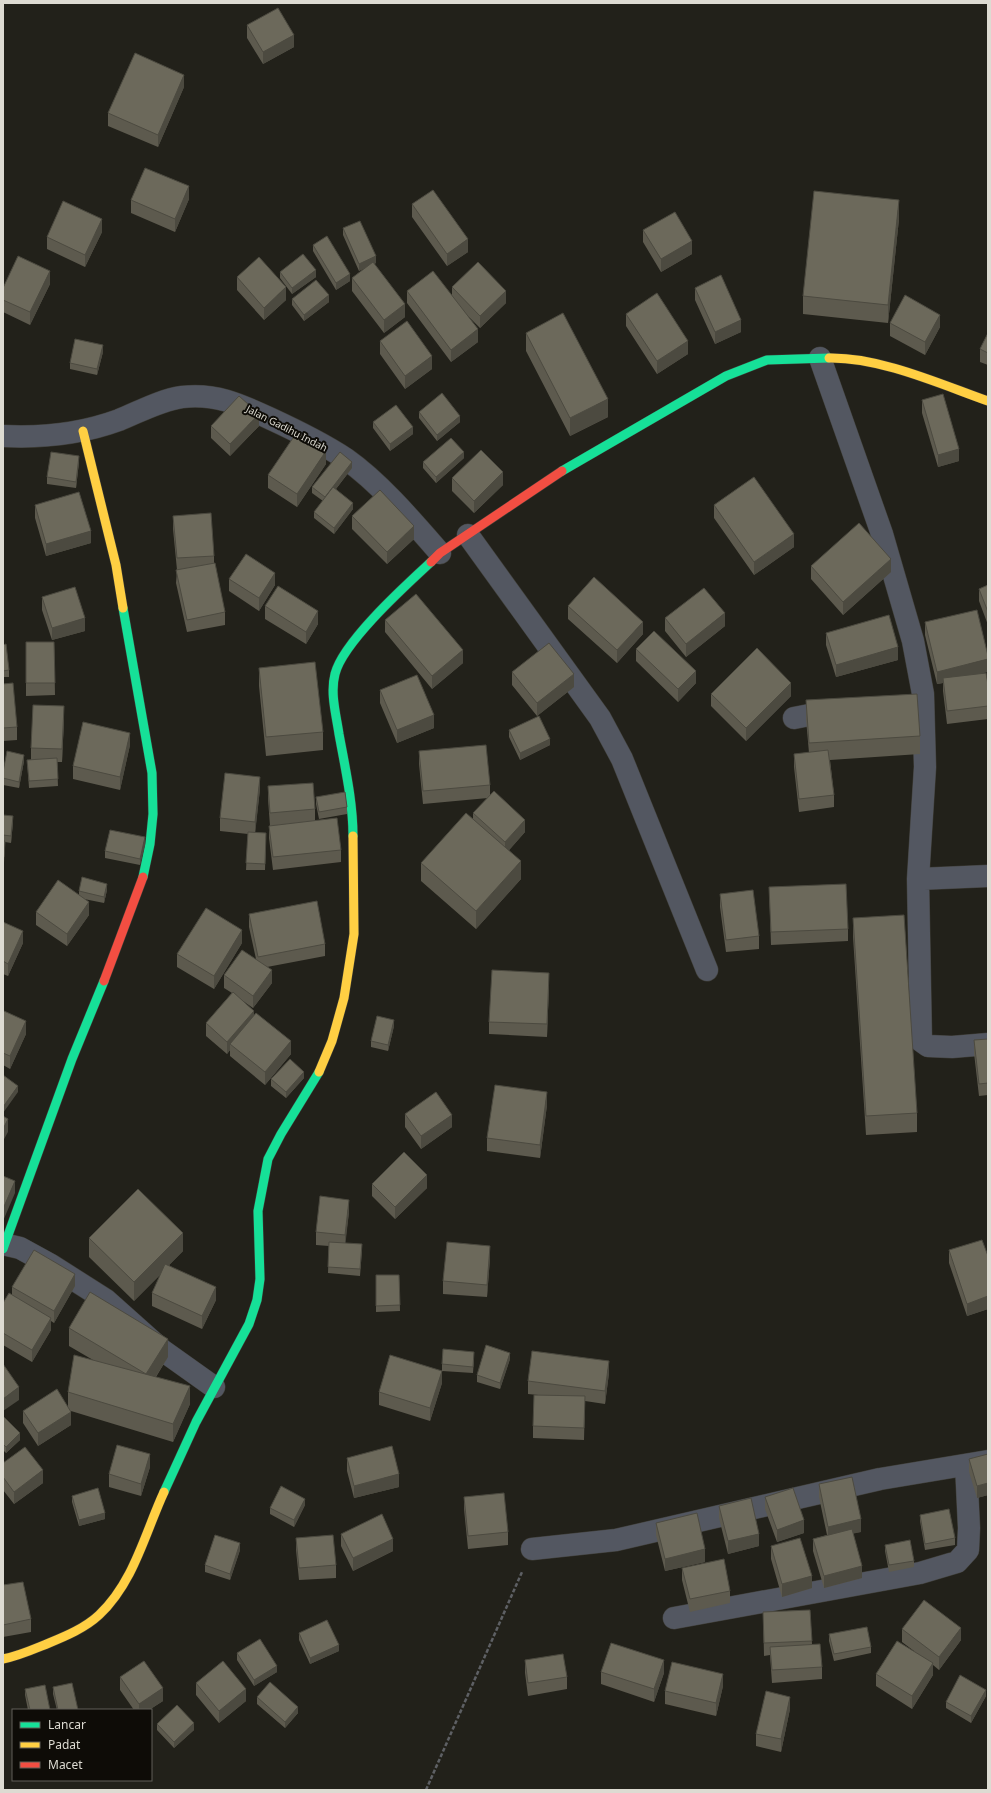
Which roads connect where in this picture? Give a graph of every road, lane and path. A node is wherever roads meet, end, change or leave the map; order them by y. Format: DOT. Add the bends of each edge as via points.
graph roads {
  1 [pos="820,358"];
  2 [pos="988,401"];
  3 [pos="100,426"];
  4 [pos="3,436"];
  5 [pos="468,535"];
  6 [pos="440,553"];
  7 [pos="923,694"];
  8 [pos="900,698"];
  9 [pos="855,707"];
  10 [pos="794,718"];
  11 [pos="988,876"];
  12 [pos="918,879"];
  13 [pos="707,970"];
  14 [pos="988,1044"];
  15 [pos="9,1246"];
  16 [pos="214,1387"];
  17 [pos="988,1461"];
  18 [pos="966,1465"];
  19 [pos="532,1549"];
  20 [pos="674,1618"];
  21 [pos="3,1659"];
  22 [pos="426,1790"];
  1 -- 2 [label="street" via="842,358 880,364"];
  1 -- 5 [label="street" via="767,360 726,376 569,466"];
  1 -- 7 [label="street" via="882,534 913,641"];
  3 -- 4 [label="street, Jalan Gadihu Indah" via="61,435 30,438"];
  3 -- 6 [label="street, Jalan Gadihu Indah" via="181,397 208,396 234,402 347,460 404,512"];
  3 -- 15 [label="street" via="116,564 150,765 153,814 150,844 143,877 72,1059"];
  5 -- 6 [label="street"];
  5 -- 13 [label="street" via="600,718 618,752"];
  6 -- 16 [label="street" via="368,625 343,655 335,674 333,699 350,799 352,828 354,934 344,998 332,1041 320,1071 268,1159 258,1211 258,1300 249,1324"];
  7 -- 8 [label="street"];
  7 -- 12 [label="street" via="925,767"];
  9 -- 10 [label="street"];
  11 -- 12 [label="street"];
  12 -- 14 [label="street" via="921,1041 928,1046"];
  15 -- 16 [label="street" via="51,1265 106,1300 162,1350"];
  16 -- 21 [label="street" via="189,1436 122,1587 100,1615 71,1634 15,1657"];
  17 -- 18 [label="street"];
  18 -- 19 [label="street" via="880,1478 616,1540"];
  18 -- 20 [label="street" via="968,1550 957,1562 920,1573"];
  19 -- 22 [label="path"];
}
